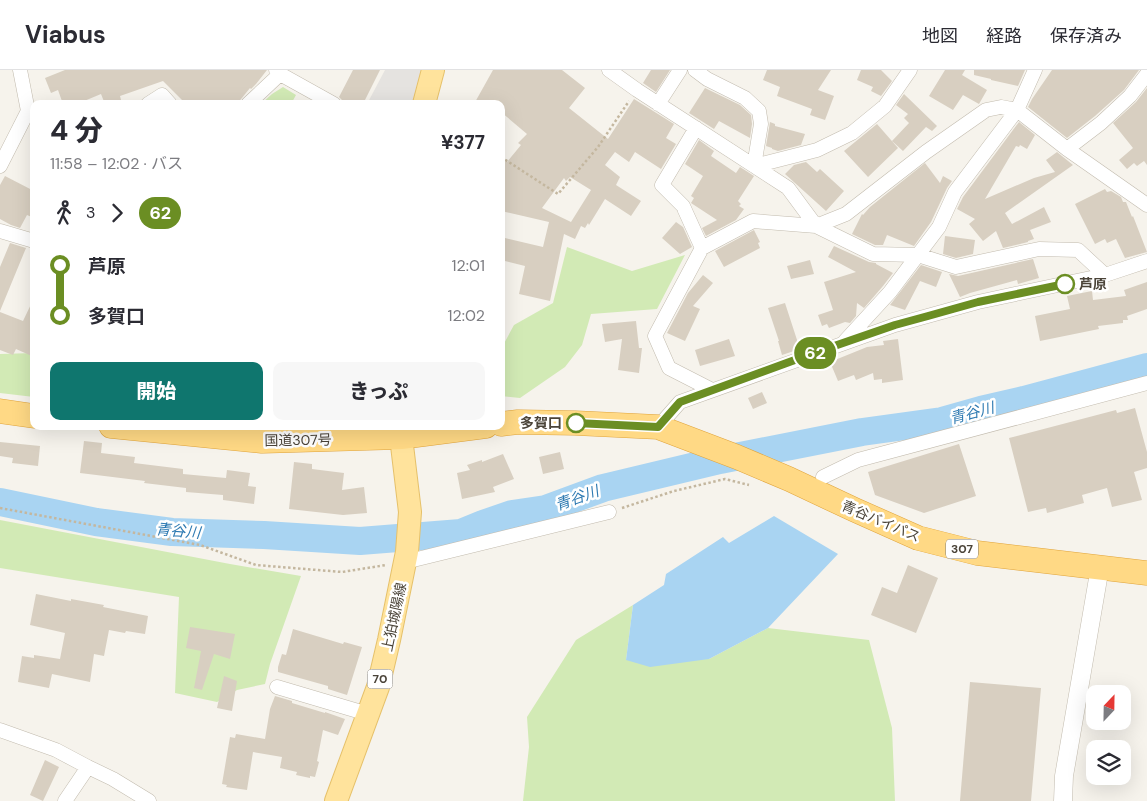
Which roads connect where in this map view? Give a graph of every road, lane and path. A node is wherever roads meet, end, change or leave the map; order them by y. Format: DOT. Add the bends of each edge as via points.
graph roads {
  1 [pos="20,70"];
  2 [pos="433,70"];
  3 [pos="609,70"];
  4 [pos="680,70"];
  5 [pos="695,70"];
  6 [pos="910,70"];
  7 [pos="1035,70"];
  8 [pos="278,72"];
  9 [pos="1147,74"];
  10 [pos="636,90"];
  11 [pos="154,100"];
  12 [pos="166,100"];
  13 [pos="252,100"];
  14 [pos="327,100"];
  15 [pos="425,100"];
  16 [pos="658,104"];
  17 [pos="1017,110"];
  18 [pos="696,128"];
  19 [pos="1067,149"];
  20 [pos="505,160"];
  21 [pos="0,166"];
  22 [pos="754,166"];
  23 [pos="1147,205"];
  24 [pos="816,226"];
  25 [pos="0,231"];
  26 [pos="30,240"];
  27 [pos="702,248"];
  28 [pos="918,255"];
  29 [pos="1147,261"];
  30 [pos="1105,275"];
  31 [pos="843,343"];
  32 [pos="1147,383"];
  33 [pos="712,390"];
  34 [pos="0,411"];
  35 [pos="30,415"];
  36 [pos="505,424"];
  37 [pos="658,427"];
  38 [pos="149,430"];
  39 [pos="428,430"];
  40 [pos="399,432"];
  41 [pos="823,477"];
  42 [pos="754,486"];
  43 [pos="0,508"];
  44 [pos="609,512"];
  45 [pos="406,557"];
  46 [pos="1100,567"];
  47 [pos="1147,573"];
  48 [pos="278,687"];
  49 [pos="368,714"];
  50 [pos="0,730"];
  51 [pos="88,767"];
  52 [pos="65,801"];
  53 [pos="149,801"];
  54 [pos="336,801"];
  55 [pos="1064,801"];
  1 -- 21 [label="street" via="28,111"];
  2 -- 15 [label="main road"];
  3 -- 10 [label="street"];
  4 -- 16 [label="street"];
  5 -- 22 [label="street" via="744,98 760,112"];
  6 -- 22 [label="street" via="885,106 852,133 817,150"];
  7 -- 17 [label="street"];
  8 -- 13 [label="street"];
  8 -- 14 [label="street"];
  9 -- 19 [label="street" via="1130,96"];
  10 -- 16 [label="street"];
  10 -- 20 [label="path" via="598,147 558,194"];
  11 -- 12 [label="street" via="162,95"];
  16 -- 18 [label="street"];
  17 -- 19 [label="street"];
  17 -- 24 [label="street" via="1001,107 986,110 846,214"];
  17 -- 28 [label="street" via="955,192 939,227"];
  18 -- 22 [label="street"];
  18 -- 27 [label="street" via="662,185 683,206"];
  19 -- 23 [label="street"];
  22 -- 24 [label="street" via="788,188"];
  24 -- 27 [label="street" via="753,221"];
  24 -- 28 [label="street" via="873,254"];
  25 -- 26 [label="street"];
  27 -- 33 [label="street" via="655,336 669,368"];
  28 -- 30 [label="street" via="956,267 1039,250 1078,250"];
  28 -- 31 [label="street" via="890,292"];
  29 -- 30 [label="street"];
  30 -- 31 [label="street" via="978,302"];
  31 -- 33 [label="street"];
  32 -- 41 [label="street" via="858,460"];
  33 -- 37 [label="street" via="680,402"];
  34 -- 35 [label="highway"];
  36 -- 37 [label="highway, 307"];
  37 -- 46 [label="highway, 青谷バイパス / 307" via="789,479 918,538 977,553"];
  38 -- 40 [label="highway, 国道307号" via="262,442"];
  39 -- 40 [label="highway, 国道307号"];
  40 -- 45 [label="main road, 上狛城陽線 / 70" via="410,512"];
  42 -- 44 [label="path" via="725,479"];
  43 -- 45 [label="path" via="200,545 256,565 342,572"];
  44 -- 45 [label="street"];
  45 -- 49 [label="main road, 上狛城陽線 / 70" via="390,640"];
  46 -- 47 [label="highway, 青谷バイパス / 307"];
  46 -- 55 [label="street" via="1064,776"];
  48 -- 49 [label="street"];
  49 -- 54 [label="main road, 上狛城陽線 / 70"];
  50 -- 51 [label="street" via="56,750"];
  51 -- 52 [label="street"];
  51 -- 53 [label="street"];
}
